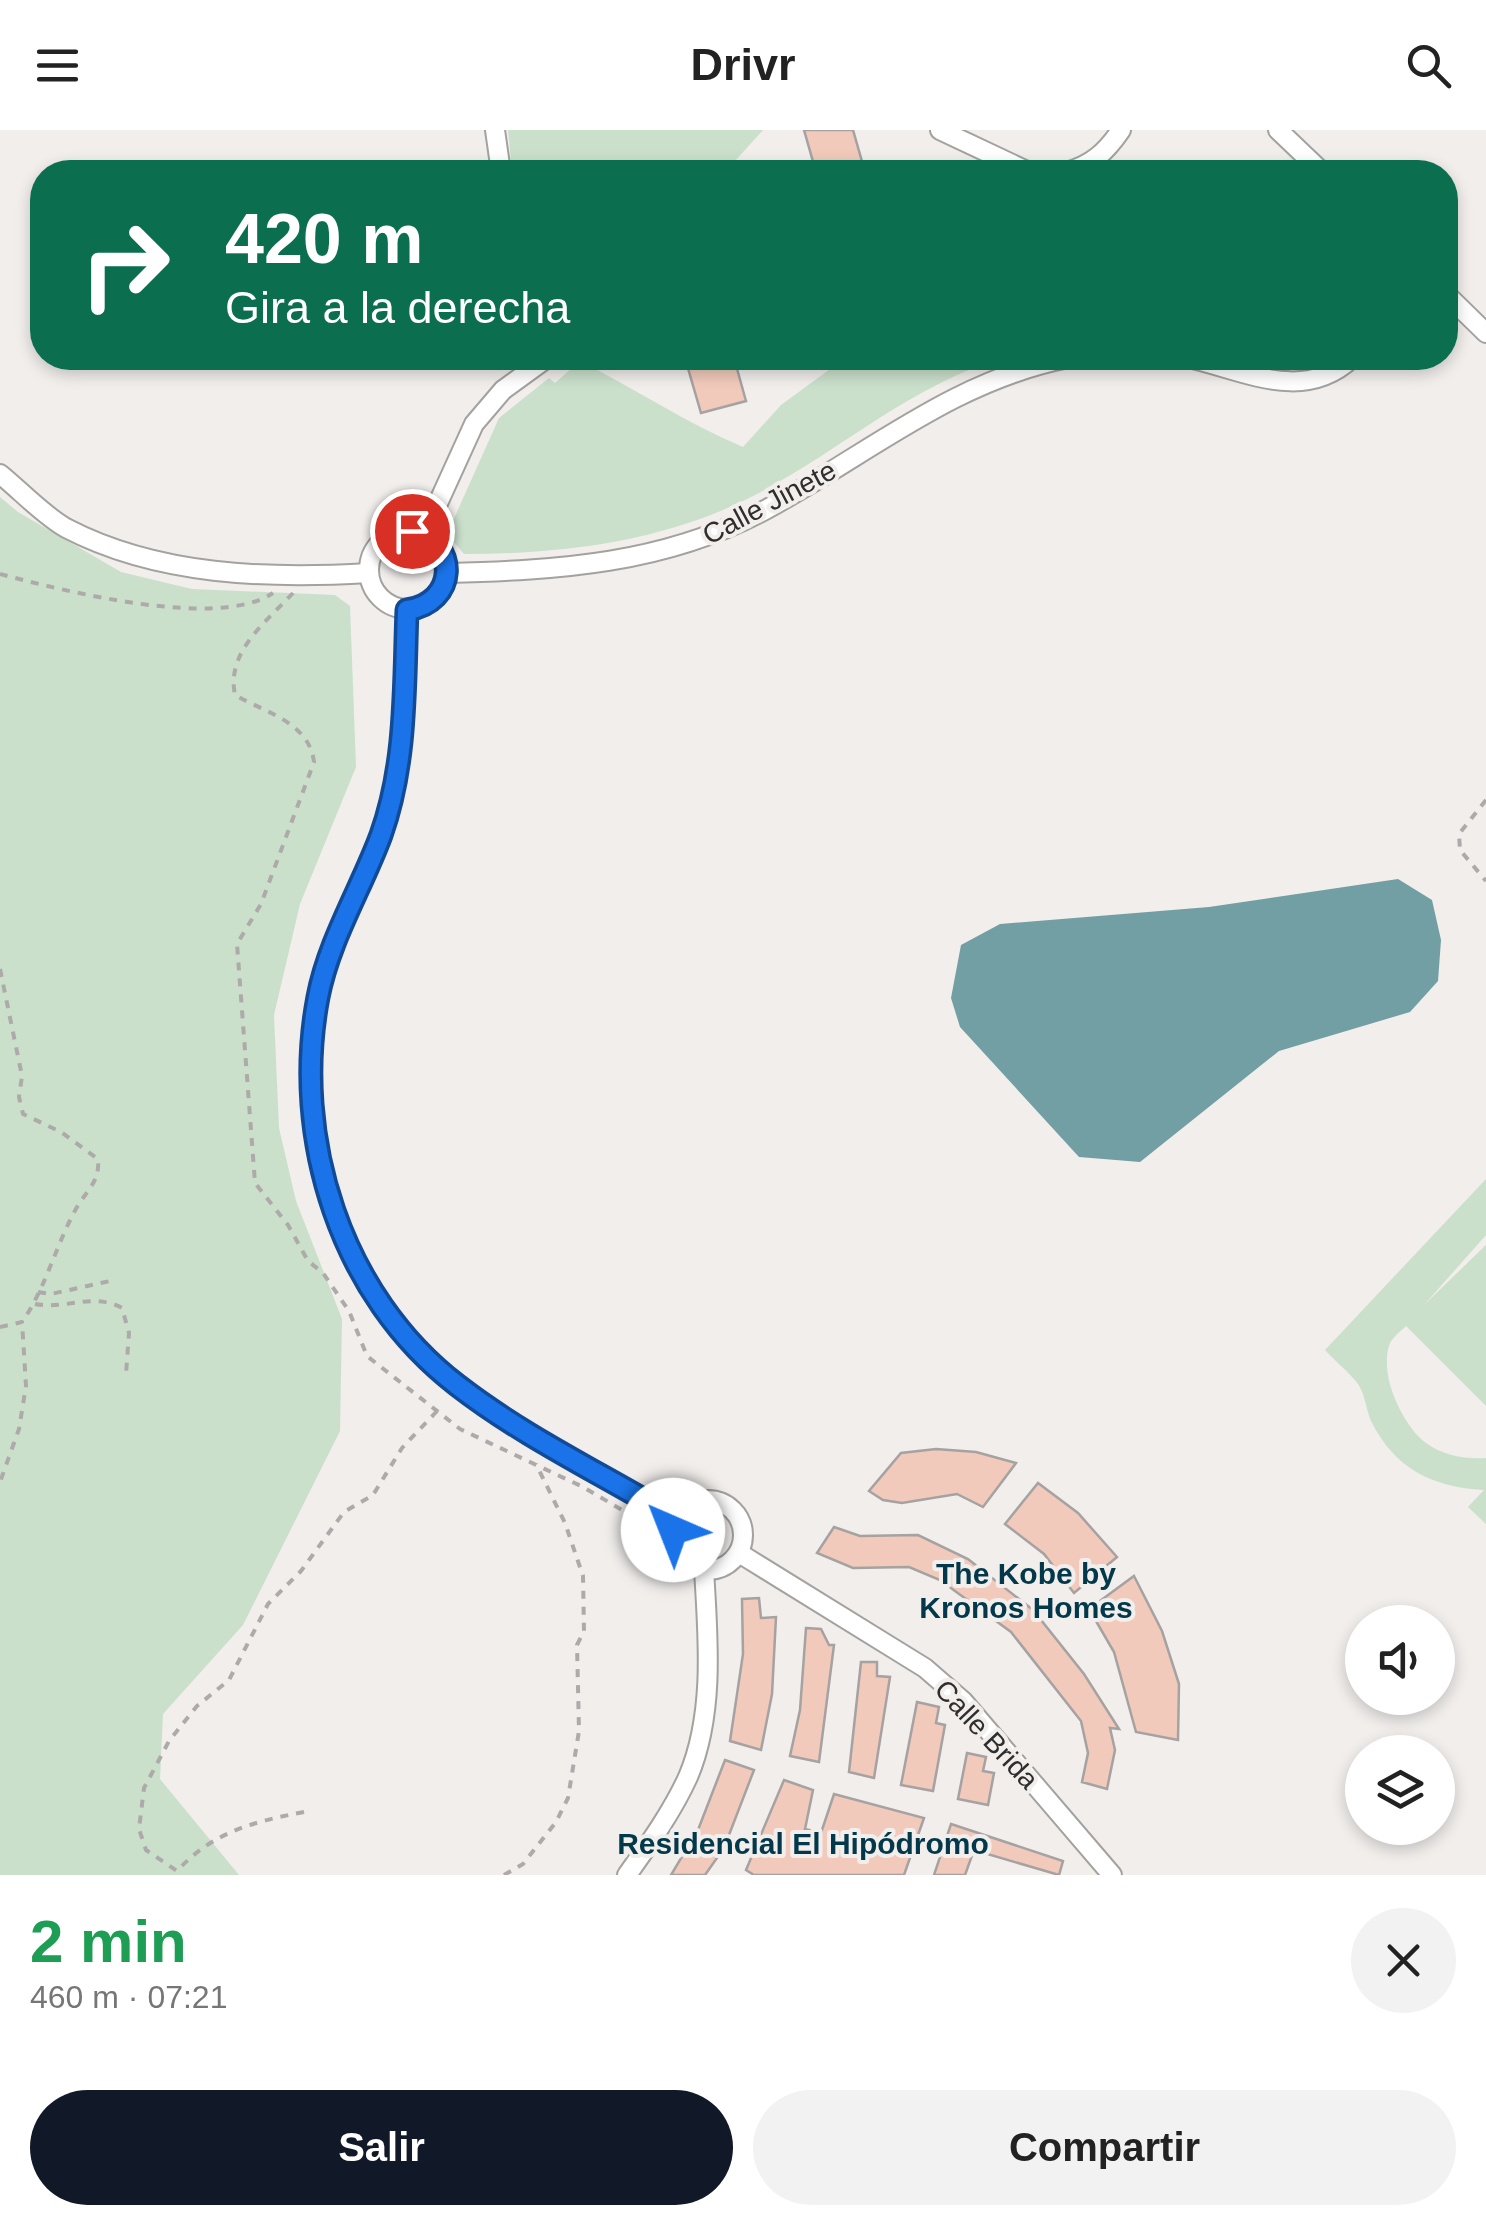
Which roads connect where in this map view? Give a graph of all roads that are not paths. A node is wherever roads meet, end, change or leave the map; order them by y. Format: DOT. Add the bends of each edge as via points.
graph roads {
  1 [pos="495,130"];
  2 [pos="940,130"];
  3 [pos="1121,130"];
  4 [pos="1278,130"];
  5 [pos="499,160"];
  6 [pos="1004,160"];
  7 [pos="1094,160"];
  8 [pos="1309,160"];
  9 [pos="1458,306"];
  10 [pos="1486,333"];
  11 [pos="530,370"];
  12 [pos="1026,370"];
  13 [pos="1233,370"];
  14 [pos="1334,370"];
  15 [pos="0,474"];
  16 [pos="424,534"];
  17 [pos="369,573"];
  18 [pos="448,574"];
  19 [pos="407,610"];
  20 [pos="675,1524"];
  21 [pos="739,1552"];
  22 [pos="704,1570"];
  23 [pos="627,1875"];
  24 [pos="1112,1875"];
  1 -- 5 [label="street"];
  2 -- 6 [label="street"];
  3 -- 7 [label="street"];
  4 -- 8 [label="street"];
  9 -- 10 [label="street"];
  11 -- 16 [label="street" via="474,424"];
  12 -- 18 [label="street, Calle Jinete" via="982,382 764,511 691,543 618,563"];
  13 -- 14 [label="street" via="1286,384"];
  15 -- 17 [label="street" via="65,527 157,563 300,576"];
  16 -- 17 [label="street" via="386,538"];
  16 -- 18 [label="street" via="442,550"];
  17 -- 19 [label="street" via="377,594"];
  18 -- 19 [label="street" via="430,603"];
  19 -- 20 [label="street" via="396,782 318,996 310,1072 322,1173 361,1272 424,1357 501,1415"];
  20 -- 21 [label="street" via="703,1500 724,1504 743,1531"];
  20 -- 22 [label="street" via="677,1552"];
  21 -- 22 [label="street" via="724,1567"];
  21 -- 24 [label="street, Calle Brida" via="925,1668 963,1701"];
  22 -- 23 [label="street" via="707,1686 700,1734 689,1774"];
}
